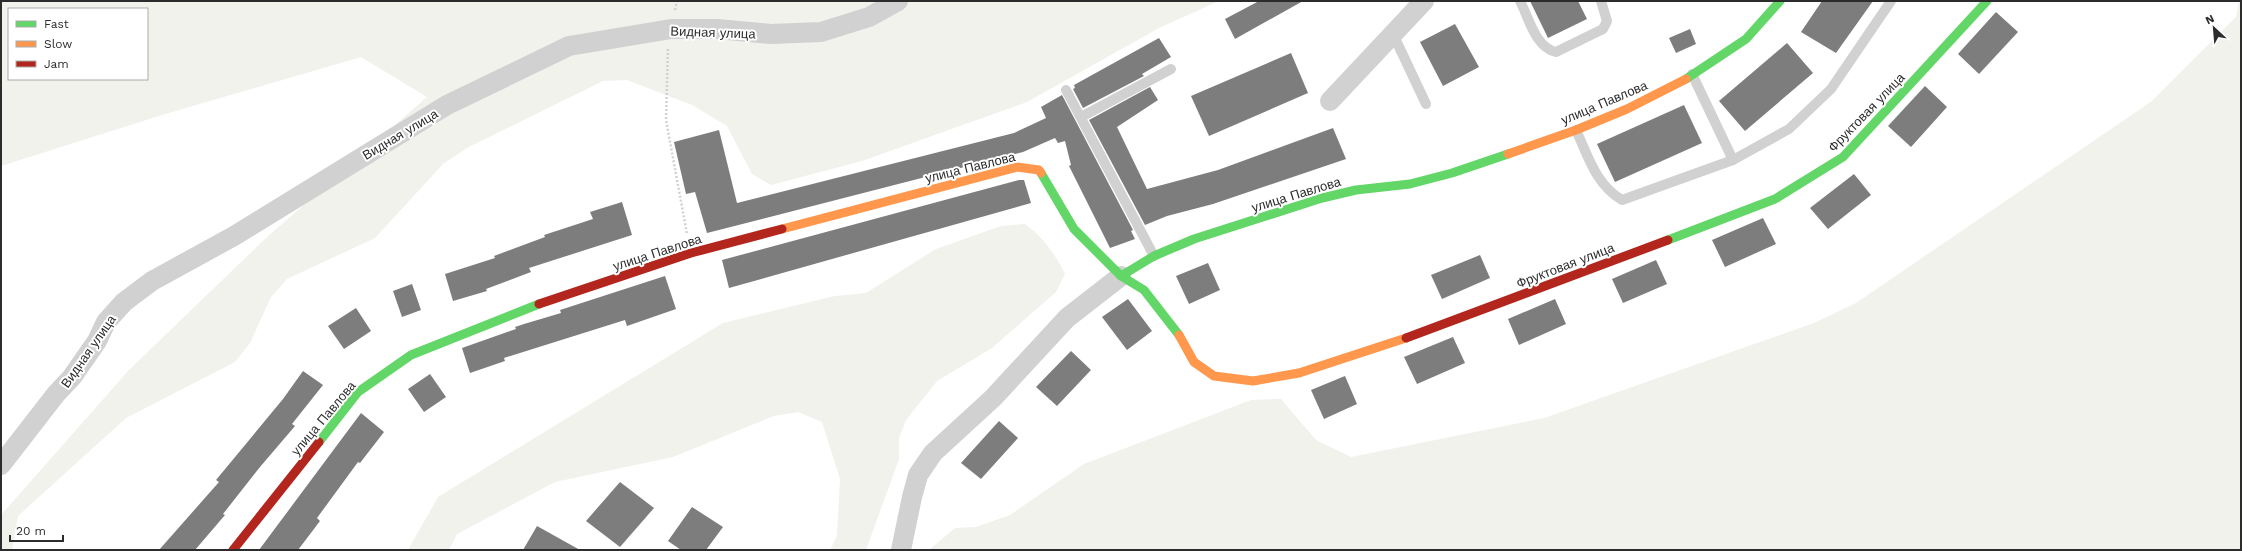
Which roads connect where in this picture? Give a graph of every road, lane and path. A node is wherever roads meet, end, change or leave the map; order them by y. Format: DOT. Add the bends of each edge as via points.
graph roads {
  1 [pos="677,1"];
  2 [pos="898,1"];
  3 [pos="1424,1"];
  4 [pos="1520,1"];
  5 [pos="1601,1"];
  6 [pos="1780,1"];
  7 [pos="1891,1"];
  8 [pos="1987,1"];
  9 [pos="671,29"];
  10 [pos="1393,34"];
  11 [pos="1171,69"];
  12 [pos="1692,74"];
  13 [pos="1066,90"];
  14 [pos="1330,101"];
  15 [pos="1426,104"];
  16 [pos="1081,117"];
  17 [pos="1576,130"];
  18 [pos="1733,160"];
  19 [pos="691,253"];
  20 [pos="1154,256"];
  21 [pos="1121,276"];
  22 [pos="1,465"];
  23 [pos="233,550"];
  24 [pos="901,550"];
  1 -- 9 [label="path"];
  2 -- 9 [label="street, Видная улица" via="869,17 821,32 772,34 717,29"];
  3 -- 10 [label="street"];
  4 -- 5 [label="lane" via="1541,44 1556,52 1603,29 1607,21"];
  6 -- 12 [label="street, улица Павлова" via="1746,39"];
  7 -- 18 [label="lane" via="1831,89 1788,129"];
  8 -- 21 [label="street, Фруктовая улица" via="1843,157 1775,199 1422,332 1299,373 1253,381 1214,376 1194,362 1182,340 1144,290"];
  9 -- 19 [label="path" via="666,120"];
  9 -- 22 [label="street, Видная улица" via="562,49 447,105 234,236 152,281 124,302 106,322 97,341 72,377"];
  10 -- 14 [label="street"];
  10 -- 15 [label="lane"];
  11 -- 16 [label="lane"];
  12 -- 17 [label="street, улица Павлова" via="1627,109"];
  12 -- 18 [label="lane"];
  13 -- 16 [label="lane"];
  16 -- 20 [label="lane"];
  17 -- 18 [label="lane" via="1601,183 1622,200"];
  17 -- 20 [label="street, улица Павлова" via="1452,174 1410,184 1356,190 1322,198 1194,239"];
  19 -- 21 [label="street, улица Павлова" via="1017,167 1028,167 1039,170 1074,229"];
  19 -- 23 [label="street, улица Павлова" via="540,304 411,355 358,392"];
  20 -- 21 [label="street, улица Павлова"];
  21 -- 24 [label="street" via="1067,318 994,398 933,453 918,475"];
}
